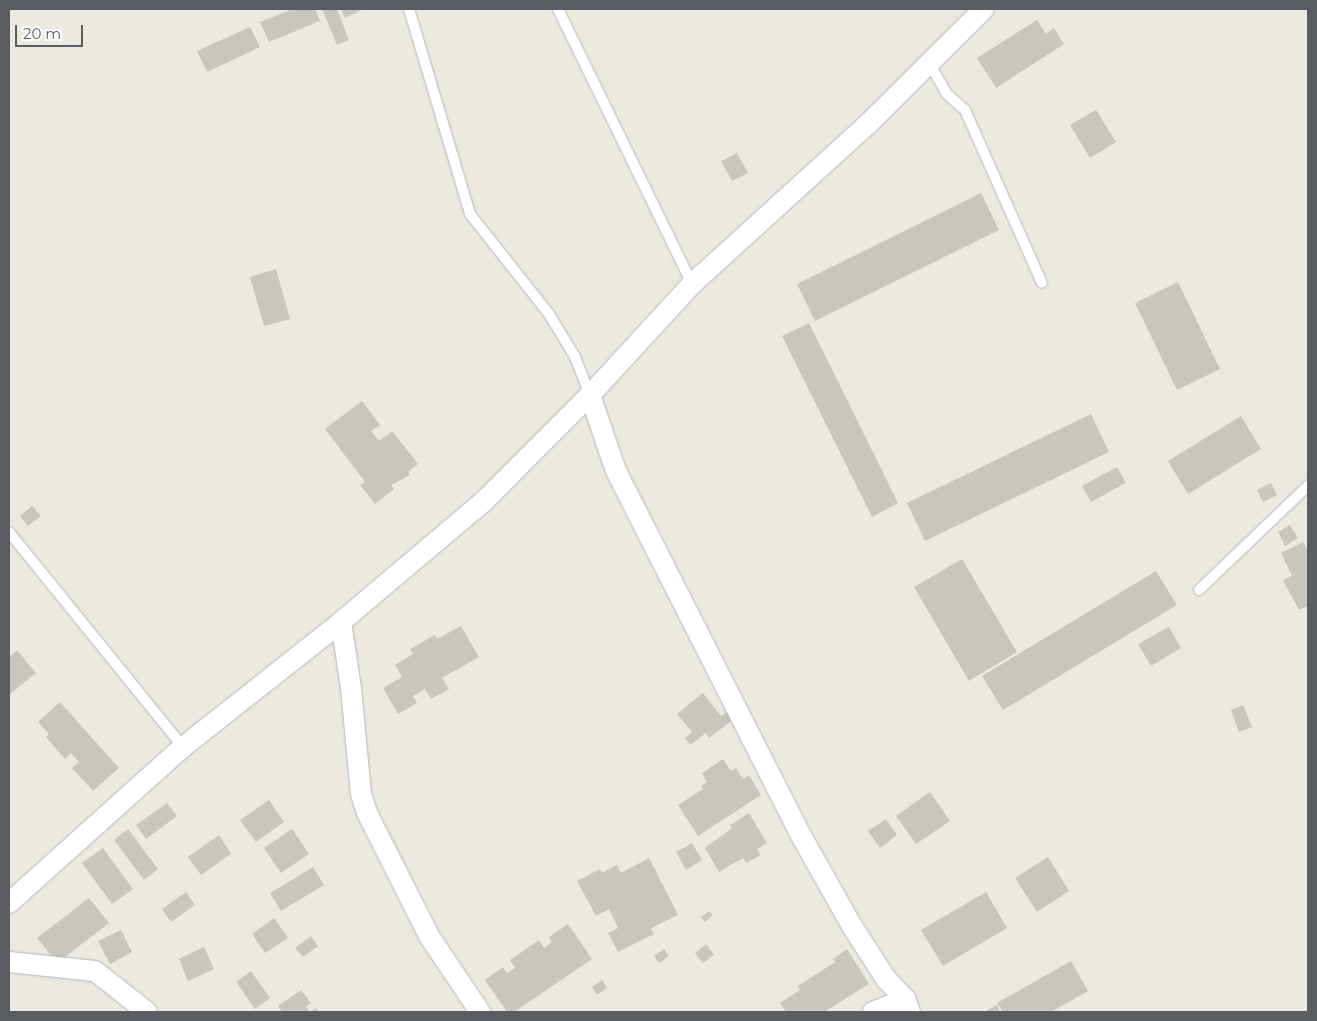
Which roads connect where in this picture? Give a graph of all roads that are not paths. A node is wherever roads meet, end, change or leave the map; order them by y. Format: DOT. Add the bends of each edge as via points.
graph roads {
  1 [pos="408,9"];
  2 [pos="558,9"];
  3 [pos="984,9"];
  4 [pos="929,64"];
  5 [pos="1042,283"];
  6 [pos="692,284"];
  7 [pos="590,395"];
  8 [pos="1308,486"];
  9 [pos="9,532"];
  10 [pos="1199,590"];
  11 [pos="341,622"];
  12 [pos="183,747"];
  13 [pos="9,903"];
  14 [pos="9,962"];
  15 [pos="907,1006"];
  16 [pos="147,1012"];
  17 [pos="480,1012"];
  18 [pos="873,1012"];
  1 -- 7 [label="lane" via="470,214 549,314 575,357"];
  2 -- 6 [label="lane"];
  3 -- 4 [label="street"];
  4 -- 5 [label="lane" via="947,94 965,110"];
  4 -- 6 [label="street"];
  6 -- 7 [label="street"];
  7 -- 11 [label="street" via="483,502"];
  7 -- 15 [label="street" via="616,471 799,832 857,933"];
  8 -- 10 [label="lane"];
  9 -- 12 [label="lane"];
  11 -- 12 [label="street"];
  11 -- 17 [label="street" via="361,794 368,815 429,936"];
  12 -- 13 [label="street"];
  14 -- 16 [label="street" via="95,971"];
  15 -- 18 [label="street"];
}
